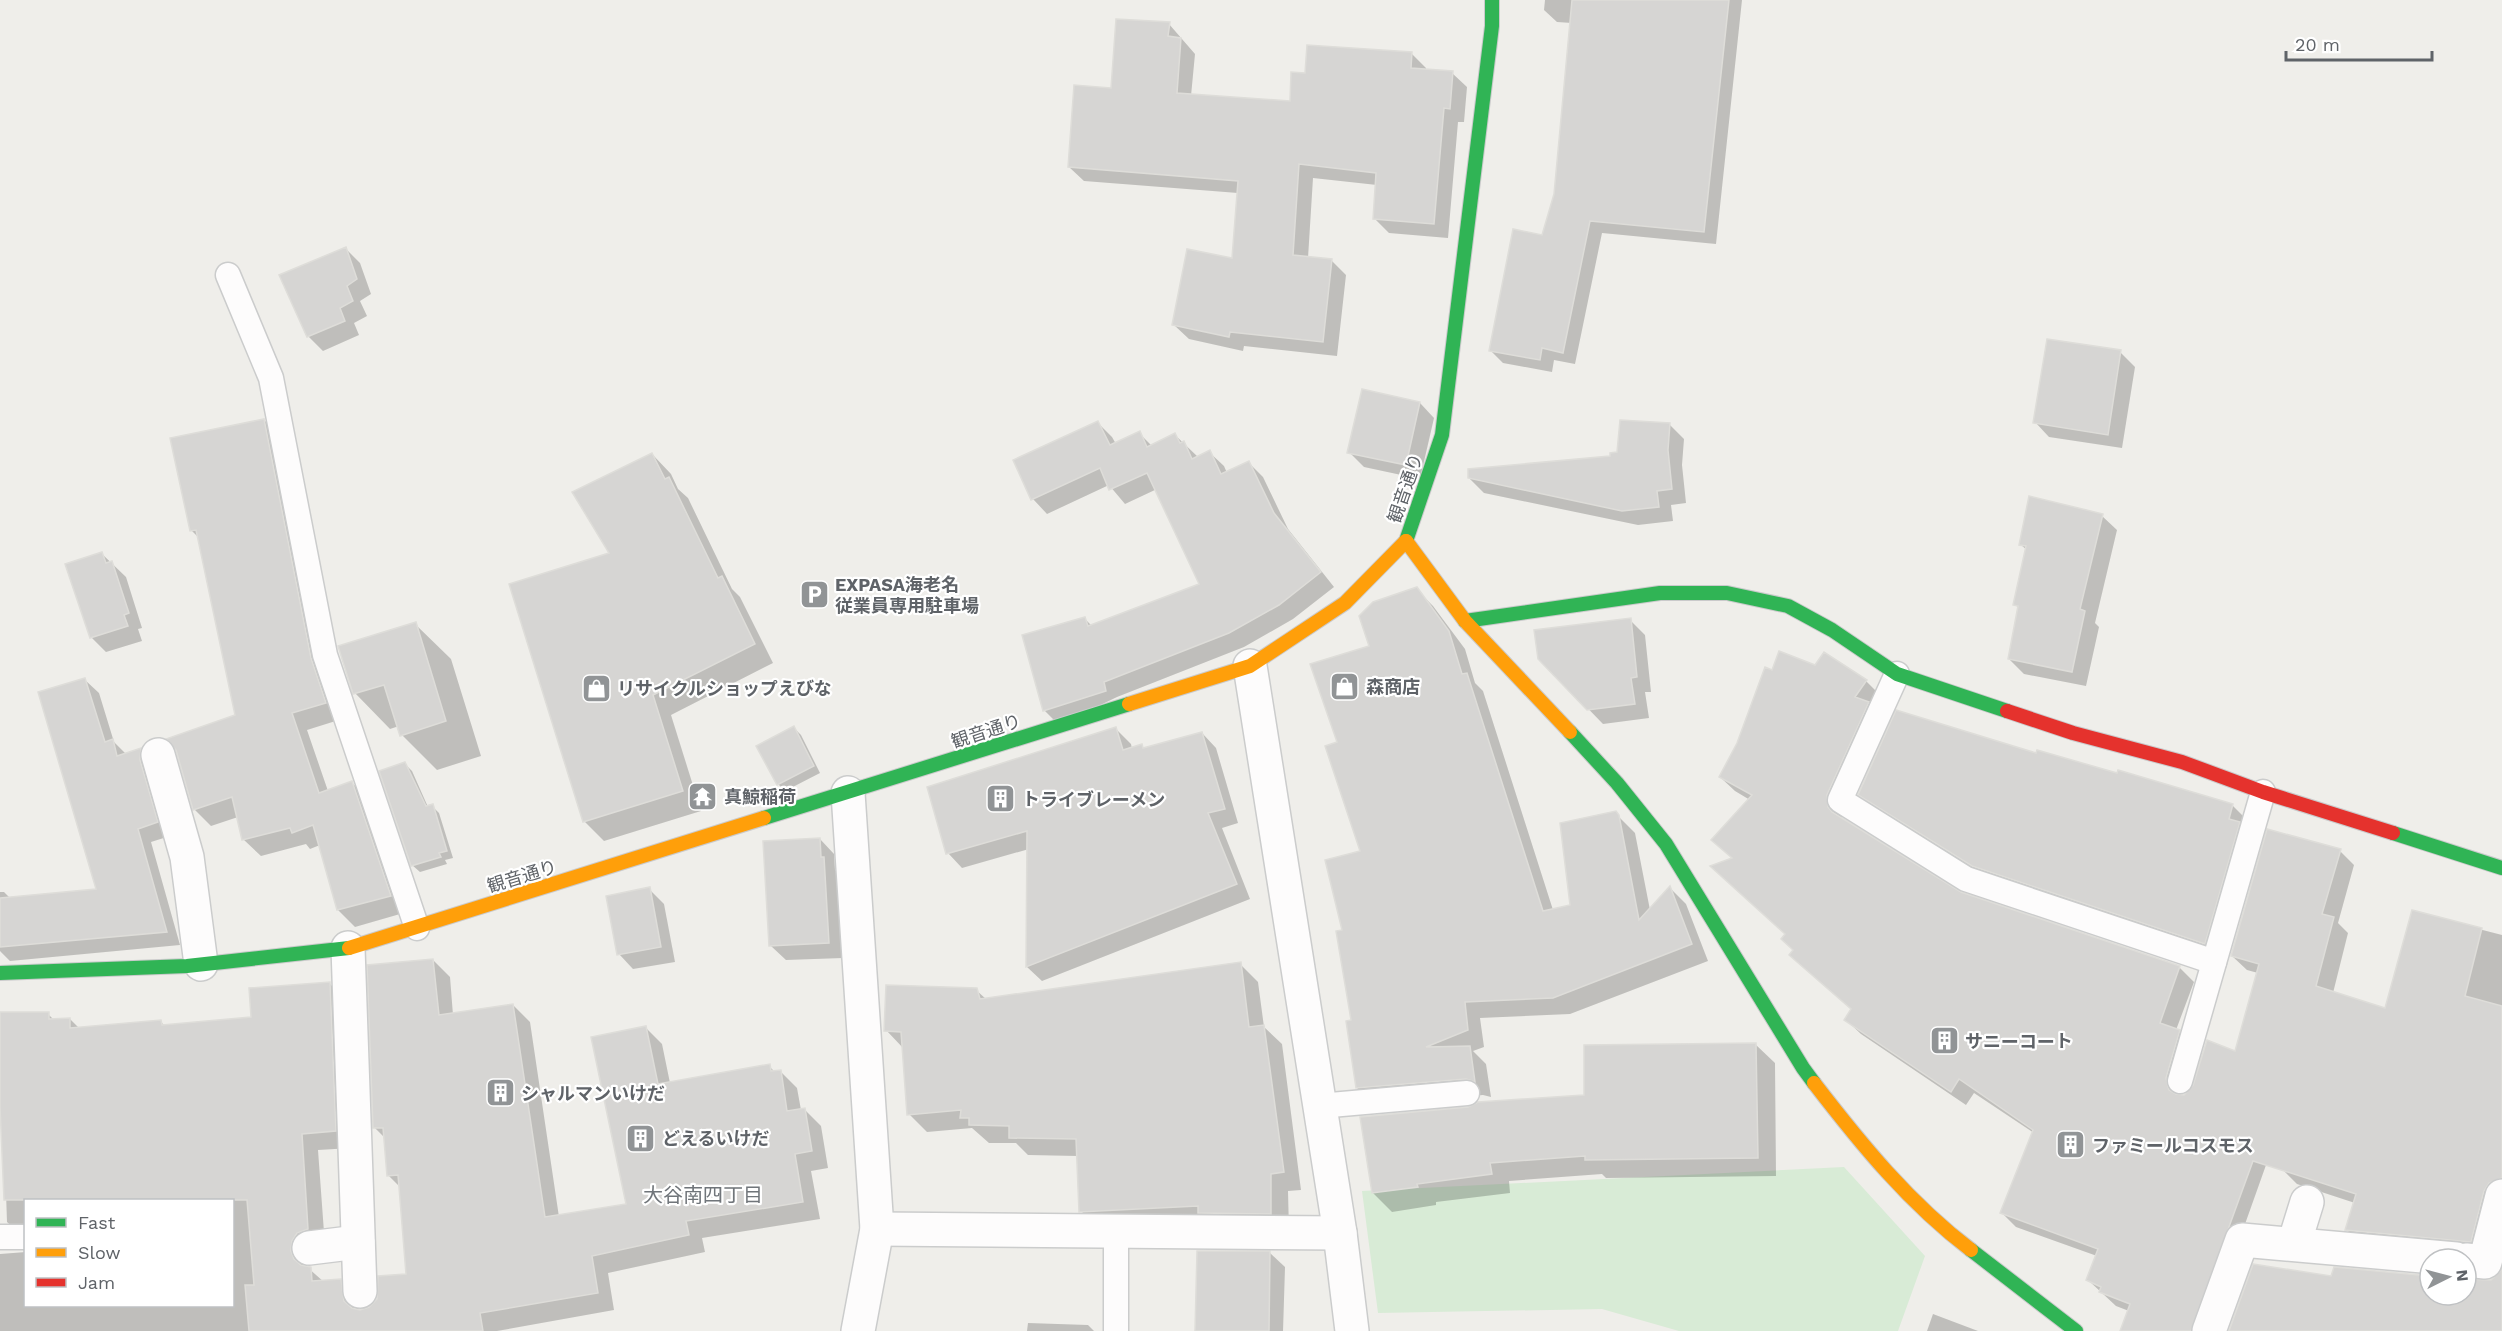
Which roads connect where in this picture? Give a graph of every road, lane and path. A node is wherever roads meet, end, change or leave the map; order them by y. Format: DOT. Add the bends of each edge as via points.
graph roads {
  1 [pos="1492,0"];
  2 [pos="228,275"];
  3 [pos="1406,541"];
  4 [pos="1465,621"];
  5 [pos="1250,666"];
  6 [pos="1897,674"];
  7 [pos="158,754"];
  8 [pos="2263,792"];
  9 [pos="848,793"];
  10 [pos="2502,868"];
  11 [pos="417,928"];
  12 [pos="348,948"];
  13 [pos="2214,962"];
  14 [pos="201,964"];
  15 [pos="0,973"];
  16 [pos="2180,1081"];
  17 [pos="1467,1093"];
  18 [pos="1319,1106"];
  19 [pos="2502,1196"];
  20 [pos="2307,1202"];
  21 [pos="877,1229"];
  22 [pos="1116,1232"];
  23 [pos="1340,1233"];
  24 [pos="2498,1233"];
  25 [pos="0,1237"];
  26 [pos="24,1237"];
  27 [pos="358,1242"];
  28 [pos="2294,1244"];
  29 [pos="309,1248"];
  30 [pos="2418,1255"];
  31 [pos="2478,1261"];
  32 [pos="360,1291"];
  33 [pos="858,1331"];
  34 [pos="1116,1331"];
  35 [pos="1352,1331"];
  36 [pos="2076,1331"];
  37 [pos="2209,1331"];
  1 -- 3 [label="street, 観音通り" via="1442,435"];
  2 -- 11 [label="lane" via="271,378 325,655"];
  3 -- 4 [label="street"];
  3 -- 5 [label="street, 観音通り" via="1345,603"];
  4 -- 6 [label="street" via="1660,593 1727,593 1788,606"];
  4 -- 36 [label="street" via="1617,783 1666,843 1803,1068 1869,1154 1948,1233"];
  5 -- 9 [label="street, 観音通り"];
  5 -- 18 [label="street"];
  6 -- 8 [label="street" via="2073,733 2182,762"];
  6 -- 13 [label="lane" via="1840,800 1966,879"];
  7 -- 14 [label="street" via="187,857"];
  8 -- 10 [label="street"];
  8 -- 13 [label="lane"];
  9 -- 11 [label="street, 観音通り"];
  9 -- 21 [label="street"];
  11 -- 12 [label="street, 観音通り"];
  12 -- 14 [label="street, 観音通り"];
  12 -- 27 [label="street"];
  13 -- 16 [label="lane"];
  14 -- 15 [label="street, 観音通り"];
  17 -- 18 [label="lane"];
  18 -- 23 [label="street"];
  19 -- 24 [label="street"];
  20 -- 28 [label="street"];
  21 -- 22 [label="street"];
  21 -- 33 [label="street"];
  22 -- 23 [label="street"];
  22 -- 34 [label="lane"];
  23 -- 35 [label="street"];
  24 -- 31 [label="street" via="2485,1262"];
  25 -- 26 [label="lane"];
  27 -- 29 [label="street"];
  27 -- 32 [label="street"];
  28 -- 30 [label="street"];
  28 -- 37 [label="street" via="2242,1240"];
}
